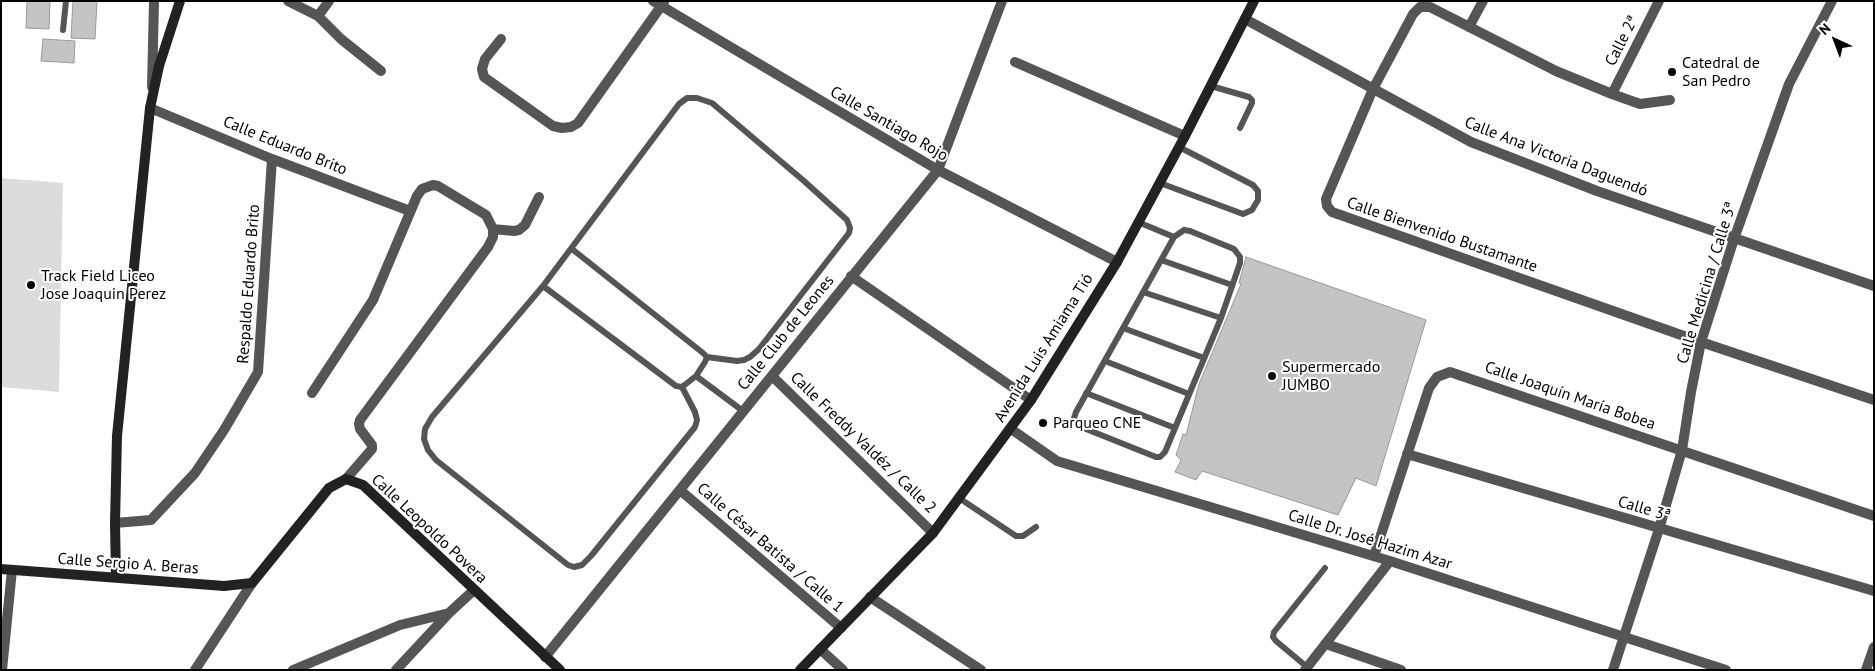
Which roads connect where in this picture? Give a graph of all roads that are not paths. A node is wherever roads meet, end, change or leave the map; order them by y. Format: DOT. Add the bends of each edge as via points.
graph roads {
  1 [pos="66,1"];
  2 [pos="154,1"];
  3 [pos="180,1"];
  4 [pos="288,1"];
  5 [pos="329,1"];
  6 [pos="1002,1"];
  7 [pos="1254,1"];
  8 [pos="1483,1"];
  9 [pos="1659,1"];
  10 [pos="1832,1"];
  11 [pos="659,3"];
  12 [pos="318,16"];
  13 [pos="1245,18"];
  14 [pos="1469,28"];
  15 [pos="63,30"];
  16 [pos="500,39"];
  17 [pos="1015,62"];
  18 [pos="381,71"];
  19 [pos="1210,86"];
  20 [pos="1373,90"];
  21 [pos="1612,94"];
  22 [pos="1670,100"];
  23 [pos="151,103"];
  24 [pos="1240,128"];
  25 [pos="1184,136"];
  26 [pos="1179,147"];
  27 [pos="272,158"];
  28 [pos="938,170"];
  29 [pos="1160,183"];
  30 [pos="539,197"];
  31 [pos="410,211"];
  32 [pos="1138,222"];
  33 [pos="493,228"];
  34 [pos="1174,237"];
  35 [pos="1734,239"];
  36 [pos="572,249"];
  37 [pos="1161,260"];
  38 [pos="1117,262"];
  39 [pos="851,276"];
  40 [pos="1232,285"];
  41 [pos="543,286"];
  42 [pos="1874,286"];
  43 [pos="1143,292"];
  44 [pos="1220,318"];
  45 [pos="1124,328"];
  46 [pos="1702,342"];
  47 [pos="706,357"];
  48 [pos="1204,358"];
  49 [pos="1105,361"];
  50 [pos="696,376"];
  51 [pos="772,376"];
  52 [pos="682,388"];
  53 [pos="312,393"];
  54 [pos="1086,393"];
  55 [pos="1189,394"];
  56 [pos="1031,400"];
  57 [pos="1874,400"];
  58 [pos="743,411"];
  59 [pos="1175,428"];
  60 [pos="1011,429"];
  61 [pos="1682,450"];
  62 [pos="1407,454"];
  63 [pos="346,479"];
  64 [pos="680,490"];
  65 [pos="959,498"];
  66 [pos="1874,516"];
  67 [pos="115,523"];
  68 [pos="1036,526"];
  69 [pos="1659,529"];
  70 [pos="933,532"];
  71 [pos="1374,556"];
  72 [pos="1390,561"];
  73 [pos="1325,568"];
  74 [pos="6,570"];
  75 [pos="116,577"];
  76 [pos="252,583"];
  77 [pos="474,590"];
  78 [pos="1874,591"];
  79 [pos="870,598"];
  80 [pos="449,613"];
  81 [pos="841,628"];
  82 [pos="1623,636"];
  83 [pos="1326,644"];
  84 [pos="1874,647"];
  85 [pos="820,649"];
  86 [pos="545,657"];
  87 [pos="1306,668"];
  88 [pos="2,670"];
  89 [pos="195,670"];
  90 [pos="294,670"];
  91 [pos="396,670"];
  92 [pos="560,670"];
  93 [pos="800,670"];
  94 [pos="843,670"];
  95 [pos="982,670"];
  96 [pos="1401,670"];
  97 [pos="1613,670"];
  98 [pos="1726,670"];
  99 [pos="1866,670"];
  1 -- 15 [label="lane"];
  2 -- 23 [label="street"];
  3 -- 23 [label="street"];
  4 -- 12 [label="street"];
  5 -- 12 [label="street"];
  6 -- 28 [label="street, Calle Club de Leones"];
  7 -- 13 [label="street, Avenida Luis Amiama Tió"];
  8 -- 14 [label="street"];
  9 -- 21 [label="street, Calle 2ª"];
  10 -- 35 [label="street, Calle Medicina / Calle 3ª" via="1789,84"];
  11 -- 16 [label="street" via="578,123 571,127 553,126 484,77 485,60"];
  11 -- 28 [label="street, Calle Santiago Rojo"];
  12 -- 18 [label="street"];
  13 -- 19 [label="street, Avenida Luis Amiama Tió"];
  13 -- 20 [label="street, Calle Ana Victoria Daguendó"];
  14 -- 20 [label="street, Calle Bienvenido Bustamante" via="1430,7 1420,7 1413,14"];
  14 -- 21 [label="street, Calle Bienvenido Bustamante" via="1556,71"];
  17 -- 25 [label="street"];
  19 -- 24 [label="lane" via="1252,100"];
  19 -- 25 [label="street, Avenida Luis Amiama Tió"];
  20 -- 35 [label="street, Calle Ana Victoria Daguendó" via="1453,134 1501,155"];
  20 -- 46 [label="street, Calle Bienvenido Bustamante" via="1326,199 1330,211"];
  21 -- 22 [label="street, Calle Bienvenido Bustamante" via="1640,104"];
  23 -- 27 [label="street, Calle Eduardo Brito"];
  23 -- 67 [label="street" via="117,436"];
  25 -- 26 [label="street, Avenida Luis Amiama Tió"];
  26 -- 29 [label="street, Avenida Luis Amiama Tió"];
  26 -- 29 [label="lane" via="1253,185 1258,191 1258,200 1252,210 1244,214"];
  27 -- 31 [label="street, Calle Eduardo Brito"];
  27 -- 67 [label="street, Respaldo Eduardo Brito" via="258,372 195,473 151,520"];
  28 -- 38 [label="street, Calle Santiago Rojo"];
  28 -- 39 [label="street, Calle Club de Leones"];
  29 -- 32 [label="street, Avenida Luis Amiama Tió"];
  30 -- 33 [label="street" via="526,225 519,230"];
  31 -- 33 [label="street" via="422,189 433,184 486,215"];
  31 -- 53 [label="street" via="373,300"];
  32 -- 34 [label="lane"];
  32 -- 38 [label="street, Avenida Luis Amiama Tió"];
  33 -- 63 [label="street" via="488,247 360,420 360,429 372,449"];
  34 -- 37 [label="lane"];
  34 -- 40 [label="lane" via="1179,232 1190,231 1234,249 1240,257"];
  35 -- 42 [label="street, Calle Ana Victoria Daguendó"];
  35 -- 46 [label="street, Calle Medicina / Calle 3ª"];
  36 -- 41 [label="lane"];
  36 -- 47 [label="lane"];
  36 -- 47 [label="lane" via="679,104 687,98 712,103 847,220 850,233 750,357 737,360"];
  37 -- 40 [label="lane"];
  37 -- 43 [label="lane"];
  38 -- 56 [label="street, Avenida Luis Amiama Tió"];
  39 -- 51 [label="street, Calle Club de Leones"];
  39 -- 56 [label="street"];
  40 -- 44 [label="lane"];
  41 -- 52 [label="lane"];
  41 -- 52 [label="lane" via="432,417 424,439 436,460 568,565 582,565 591,556 695,427 695,412"];
  43 -- 44 [label="lane"];
  43 -- 45 [label="lane"];
  44 -- 48 [label="lane"];
  45 -- 48 [label="lane"];
  45 -- 49 [label="lane"];
  46 -- 57 [label="street, Calle Bienvenido Bustamante"];
  46 -- 61 [label="street, Calle Medicina / Calle 3ª"];
  47 -- 50 [label="lane"];
  48 -- 55 [label="lane"];
  49 -- 54 [label="lane"];
  49 -- 55 [label="lane"];
  50 -- 52 [label="lane"];
  50 -- 58 [label="lane"];
  51 -- 58 [label="street, Calle Club de Leones"];
  51 -- 70 [label="street, Calle Freddy Valdéz / Calle 2"];
  54 -- 59 [label="lane"];
  54 -- 59 [label="lane" via="1076,412 1076,423 1156,457 1165,452"];
  55 -- 59 [label="lane"];
  56 -- 60 [label="street, Avenida Luis Amiama Tió"];
  58 -- 64 [label="street, Calle Club de Leones"];
  60 -- 65 [label="street, Avenida Luis Amiama Tió"];
  60 -- 71 [label="street, Calle Dr. José Hazim Azar" via="1057,462"];
  61 -- 62 [label="street, Calle Joaquín María Bobea" via="1450,372 1437,377 1429,388"];
  61 -- 66 [label="street, Calle Joaquín María Bobea"];
  61 -- 69 [label="street, Calle Medicina / Calle 3ª"];
  62 -- 69 [label="street, Calle 3ª"];
  62 -- 71 [label="street, Calle Joaquín María Bobea"];
  63 -- 76 [label="street, Calle Leopoldo Povera" via="329,488"];
  63 -- 77 [label="street, Calle Leopoldo Povera" via="363,485"];
  64 -- 81 [label="street, Calle César Batista / Calle 1"];
  64 -- 86 [label="street, Calle Club de Leones"];
  65 -- 68 [label="lane" via="1016,536 1023,536"];
  65 -- 70 [label="street, Avenida Luis Amiama Tió"];
  67 -- 75 [label="street"];
  69 -- 78 [label="street, Calle 3ª"];
  69 -- 82 [label="street, Calle Medicina / Calle 3ª"];
  70 -- 79 [label="street, Avenida Luis Amiama Tió"];
  71 -- 72 [label="street, Calle Dr. José Hazim Azar"];
  72 -- 82 [label="street, Calle Dr. José Hazim Azar"];
  72 -- 83 [label="street"];
  73 -- 87 [label="lane" via="1273,637"];
  74 -- 75 [label="street, Calle Sergio A. Beras"];
  74 -- 88 [label="street"];
  75 -- 76 [label="street, Calle Sergio A. Beras" via="224,586"];
  76 -- 89 [label="street, Calle Leopoldo Povera"];
  77 -- 80 [label="street"];
  77 -- 86 [label="street, Calle Leopoldo Povera"];
  79 -- 81 [label="street, Avenida Luis Amiama Tió"];
  79 -- 95 [label="street"];
  80 -- 90 [label="street" via="400,625"];
  80 -- 91 [label="street"];
  81 -- 85 [label="street, Avenida Luis Amiama Tió"];
  82 -- 97 [label="street, Calle Medicina / Calle 3ª"];
  82 -- 98 [label="street, Calle Dr. José Hazim Azar"];
  83 -- 87 [label="street"];
  83 -- 96 [label="street"];
  84 -- 99 [label="street"];
  85 -- 93 [label="street, Avenida Luis Amiama Tió"];
  85 -- 94 [label="street"];
  86 -- 92 [label="street, Calle Leopoldo Povera"];
}
